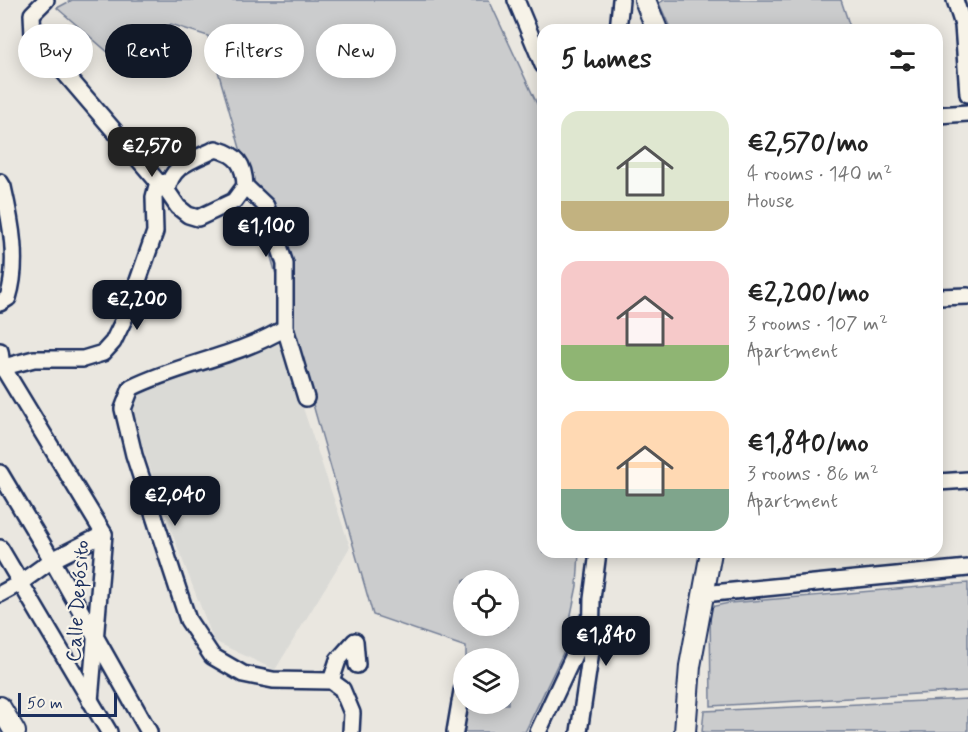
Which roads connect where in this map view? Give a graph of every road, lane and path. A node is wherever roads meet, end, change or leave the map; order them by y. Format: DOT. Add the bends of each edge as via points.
graph roads {
  1 [pos="46,0"];
  2 [pos="516,0"];
  3 [pos="645,0"];
  4 [pos="955,0"];
  5 [pos="621,5"];
  6 [pos="619,24"];
  7 [pos="655,24"];
  8 [pos="537,51"];
  9 [pos="968,94"];
  10 [pos="968,113"];
  11 [pos="943,116"];
  12 [pos="0,182"];
  13 [pos="163,183"];
  14 [pos="245,186"];
  15 [pos="968,296"];
  16 [pos="943,297"];
  17 [pos="0,303"];
  18 [pos="285,328"];
  19 [pos="1,362"];
  20 [pos="306,398"];
  21 [pos="0,473"];
  22 [pos="968,480"];
  23 [pos="943,482"];
  24 [pos="104,534"];
  25 [pos="0,548"];
  26 [pos="597,558"];
  27 [pos="710,558"];
  28 [pos="52,560"];
  29 [pos="968,568"];
  30 [pos="20,583"];
  31 [pos="0,594"];
  32 [pos="703,594"];
  33 [pos="592,599"];
  34 [pos="95,639"];
  35 [pos="357,665"];
  36 [pos="331,681"];
  37 [pos="90,701"];
  38 [pos="0,707"];
  39 [pos="458,714"];
  40 [pos="15,732"];
  41 [pos="109,732"];
  42 [pos="149,732"];
  43 [pos="351,732"];
  44 [pos="455,732"];
  45 [pos="538,732"];
  46 [pos="579,732"];
  47 [pos="685,732"];
  1 -- 13 [label="street" via="33,14 33,36"];
  2 -- 8 [label="street"];
  3 -- 5 [label="street"];
  3 -- 7 [label="street"];
  4 -- 9 [label="street" via="963,25"];
  5 -- 6 [label="street"];
  10 -- 11 [label="street"];
  12 -- 17 [label="street" via="12,227 12,286 8,298"];
  13 -- 14 [label="street" via="171,200 188,215 198,218 234,201"];
  13 -- 14 [label="street" via="179,167 216,149 230,153 240,165"];
  13 -- 19 [label="street" via="154,197 155,232 113,342 103,353 83,359"];
  14 -- 18 [label="street" via="266,206 285,264"];
  15 -- 16 [label="street"];
  18 -- 20 [label="street"];
  18 -- 36 [label="street" via="268,339 131,387 123,409 134,455 188,620 212,656 243,674 273,680"];
  19 -- 24 [label="street, Calle Depósito"];
  21 -- 28 [label="street"];
  22 -- 23 [label="street"];
  24 -- 28 [label="street"];
  24 -- 34 [label="street, Calle Depósito"];
  25 -- 30 [label="street"];
  26 -- 33 [label="street"];
  27 -- 32 [label="street"];
  28 -- 30 [label="street"];
  28 -- 34 [label="street"];
  29 -- 32 [label="street"];
  30 -- 31 [label="street"];
  30 -- 37 [label="street"];
  32 -- 47 [label="street" via="690,666"];
  33 -- 45 [label="street" via="581,640"];
  33 -- 46 [label="street" via="591,651"];
  34 -- 37 [label="street, Calle Depósito"];
  34 -- 42 [label="street"];
  35 -- 36 [label="street" via="355,641 338,660"];
  36 -- 43 [label="street" via="342,689 352,713"];
  37 -- 41 [label="street"];
  38 -- 40 [label="street"];
  39 -- 44 [label="street"];
}
